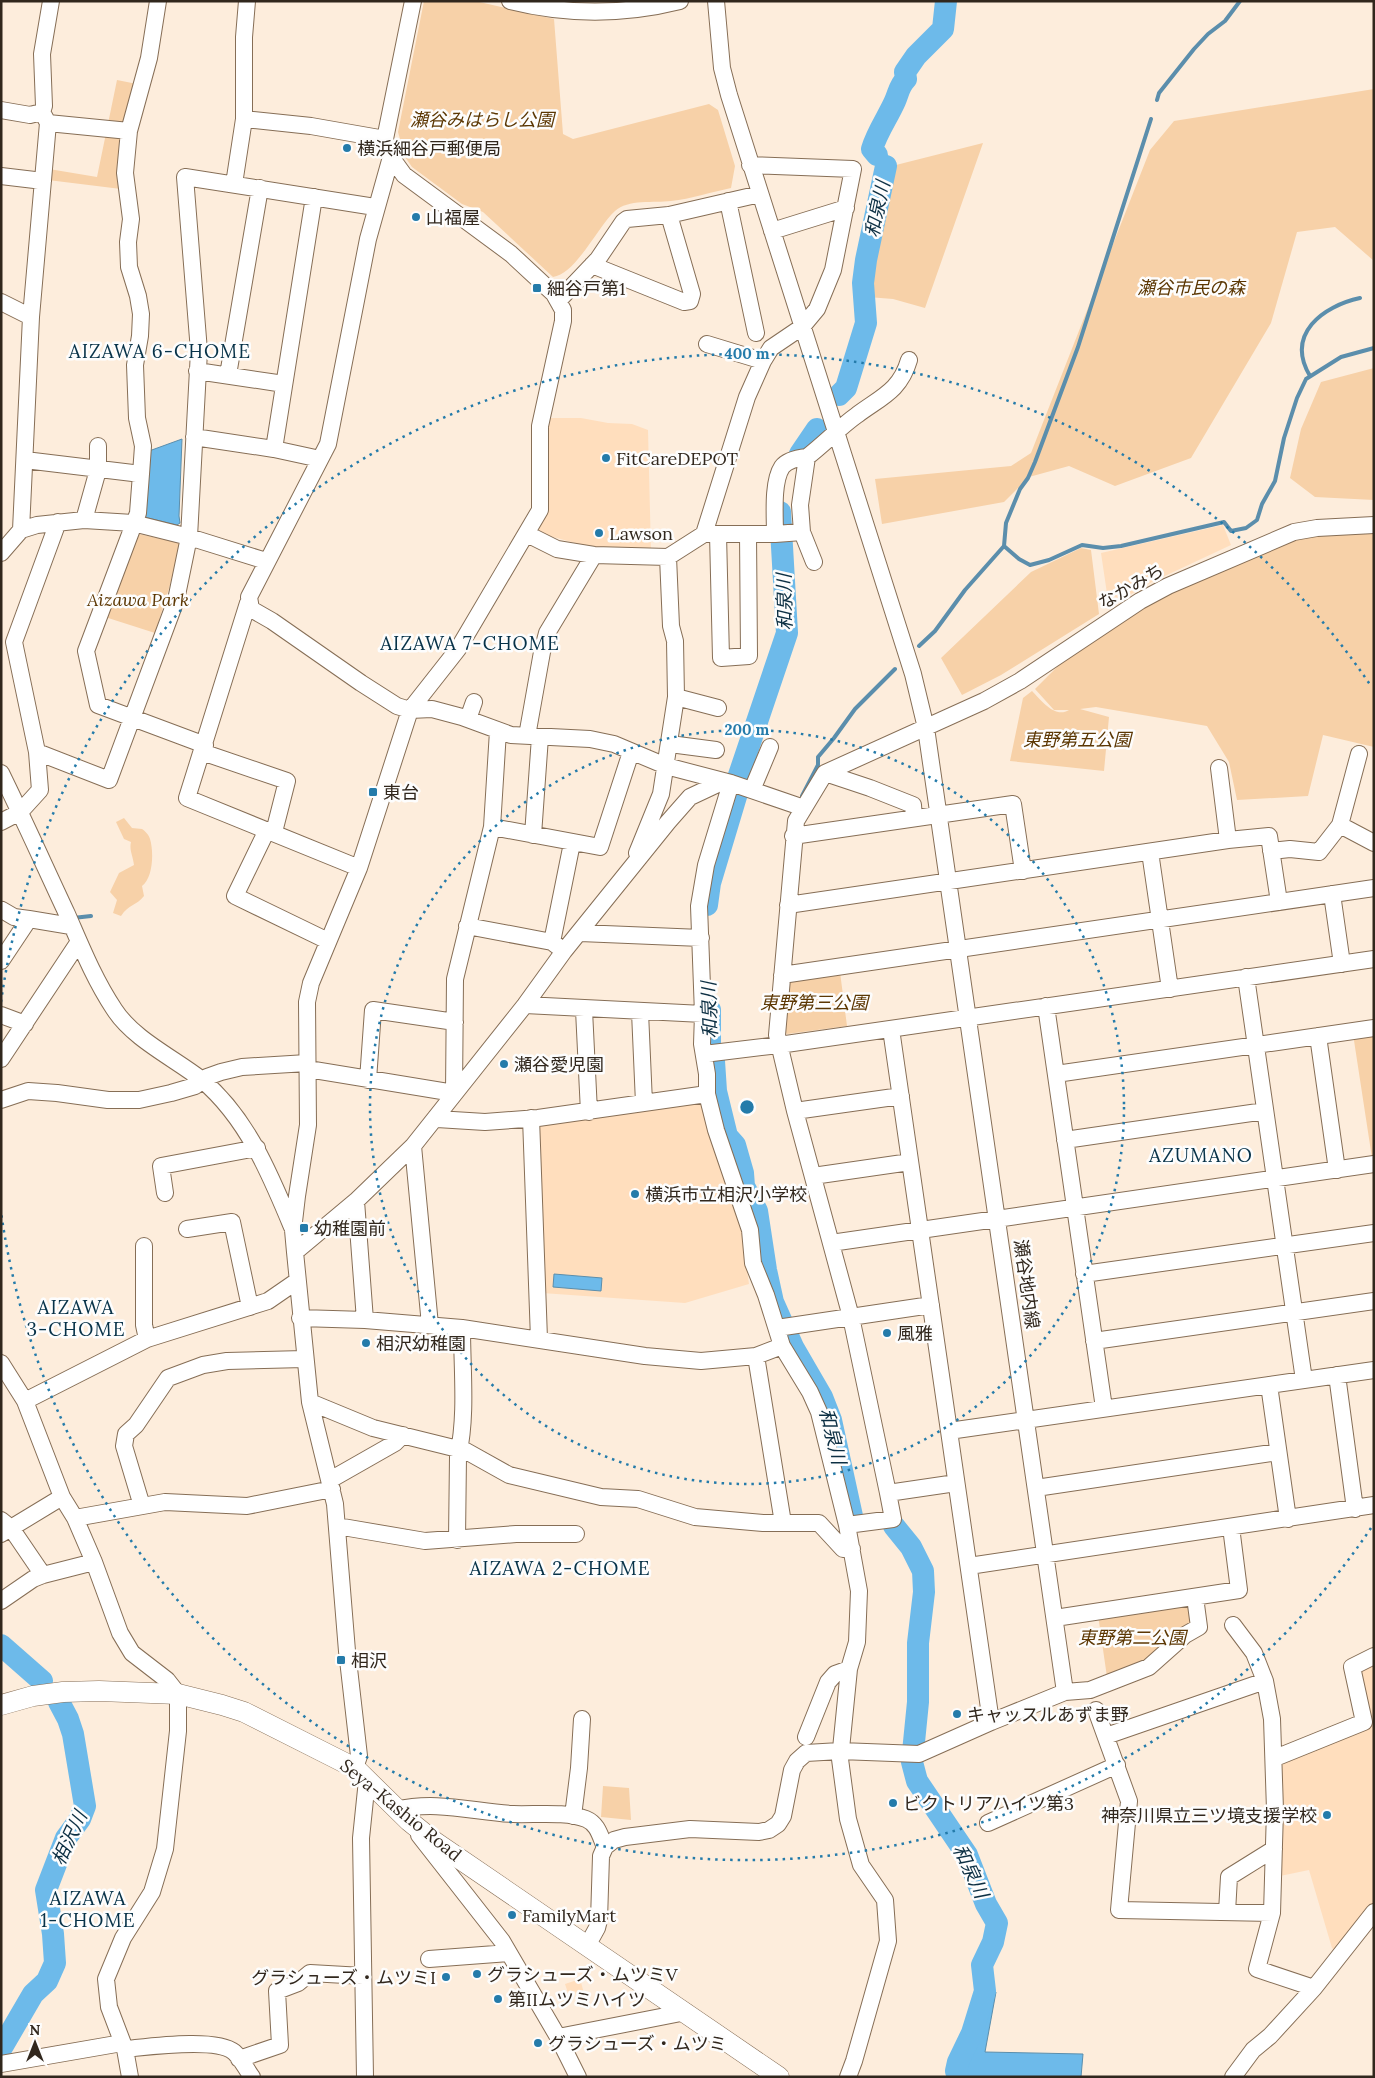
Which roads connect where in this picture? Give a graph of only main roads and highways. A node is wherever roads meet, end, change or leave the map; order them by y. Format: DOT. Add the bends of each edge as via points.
graph roads {
  1 [pos="1,1705"];
  2 [pos="779,2077"];
  1 -- 2 [label="main road, Seya-Kashio Road" via="63,1692 124,1691 178,1694 244,1712 361,1774 403,1816 435,1842"];
}
